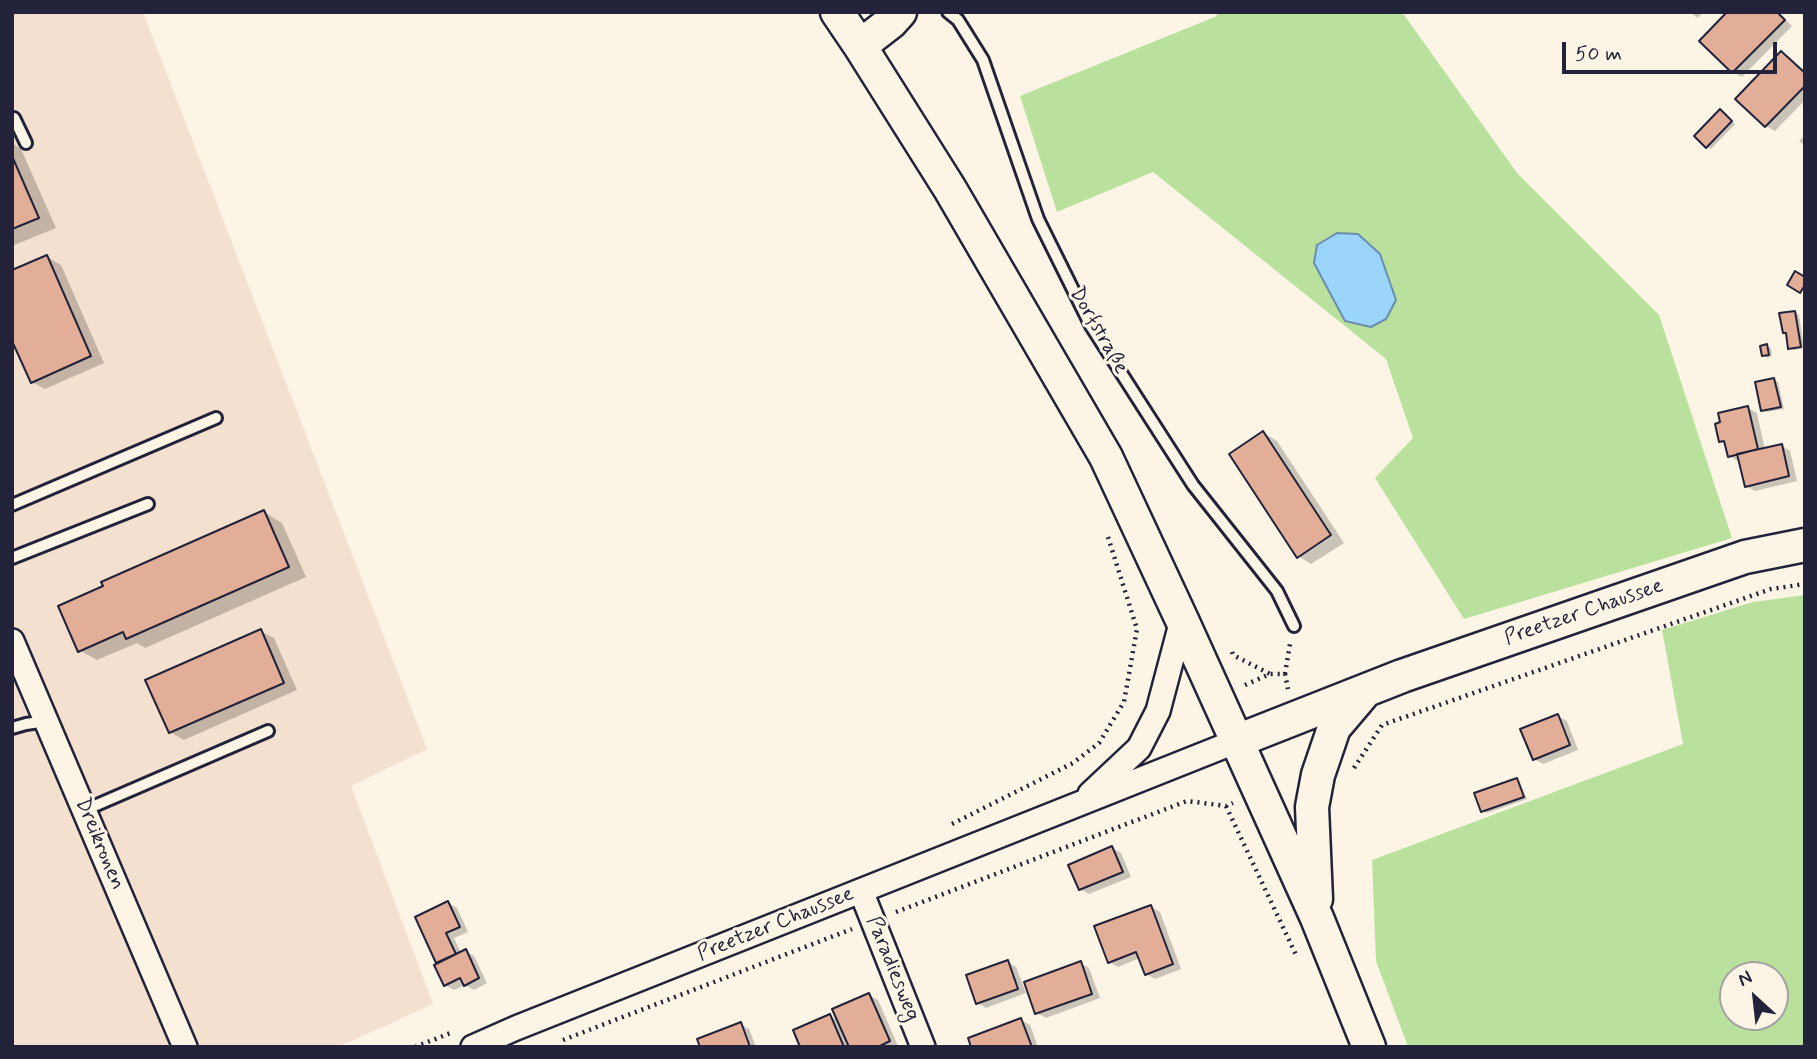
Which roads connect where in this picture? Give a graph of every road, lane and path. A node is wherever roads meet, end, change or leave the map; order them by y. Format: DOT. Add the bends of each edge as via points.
graph roads {
  1 [pos="837,12"];
  2 [pos="900,12"];
  3 [pos="948,12"];
  4 [pos="860,46"];
  5 [pos="12,119"];
  6 [pos="26,143"];
  7 [pos="216,418"];
  8 [pos="148,504"];
  9 [pos="12,505"];
  10 [pos="1105,529"];
  11 [pos="1805,545"];
  12 [pos="12,558"];
  13 [pos="1805,584"];
  14 [pos="1182,620"];
  15 [pos="1294,626"];
  16 [pos="12,640"];
  17 [pos="1285,674"];
  18 [pos="1367,690"];
  19 [pos="47,721"];
  20 [pos="12,729"];
  21 [pos="268,731"];
  22 [pos="1237,741"];
  23 [pos="1318,775"];
  24 [pos="1259,790"];
  25 [pos="1080,803"];
  26 [pos="1226,806"];
  27 [pos="85,810"];
  28 [pos="951,824"];
  29 [pos="861,891"];
  30 [pos="1317,918"];
  31 [pos="872,921"];
  32 [pos="1297,957"];
  33 [pos="456,1031"];
  34 [pos="558,1042"];
  35 [pos="185,1047"];
  36 [pos="415,1047"];
  37 [pos="473,1047"];
  38 [pos="923,1047"];
  39 [pos="1369,1047"];
  1 -- 4 [label="main road"];
  2 -- 4 [label="main road"];
  3 -- 15 [label="lane, Dorfstraße" via="984,60 1038,219 1090,326 1193,485 1277,591"];
  4 -- 14 [label="main road" via="950,189 1106,457"];
  5 -- 6 [label="lane"];
  7 -- 9 [label="lane"];
  8 -- 12 [label="lane"];
  10 -- 28 [label="path" via="1137,629 1124,702 1099,743 1073,763"];
  11 -- 18 [label="main road, Preetzer Chaussee" via="1745,558"];
  13 -- 23 [label="path" via="1771,589 1382,725 1347,778"];
  14 -- 22 [label="main road"];
  14 -- 25 [label="street, Preetzer Chaussee" via="1158,711 1139,748"];
  15 -- 17 [label="path"];
  16 -- 19 [label="street, Dreikronen"];
  18 -- 22 [label="main road, Preetzer Chaussee"];
  18 -- 23 [label="main road, Preetzer Chaussee" via="1334,728"];
  19 -- 20 [label="lane"];
  19 -- 27 [label="street, Dreikronen"];
  21 -- 27 [label="lane"];
  22 -- 24 [label="main road"];
  22 -- 25 [label="street, Preetzer Chaussee"];
  23 -- 30 [label="main road, Preetzer Chaussee" via="1312,807"];
  24 -- 26 [label="path"];
  24 -- 30 [label="main road"];
  25 -- 29 [label="street, Preetzer Chaussee"];
  26 -- 31 [label="path" via="1187,801"];
  26 -- 32 [label="path"];
  27 -- 35 [label="street, Dreikronen"];
  29 -- 31 [label="street, Paradiesweg"];
  29 -- 37 [label="street, Preetzer Chaussee"];
  30 -- 39 [label="main road"];
  31 -- 34 [label="path"];
  31 -- 38 [label="street, Paradiesweg"];
  33 -- 36 [label="path"];
}
